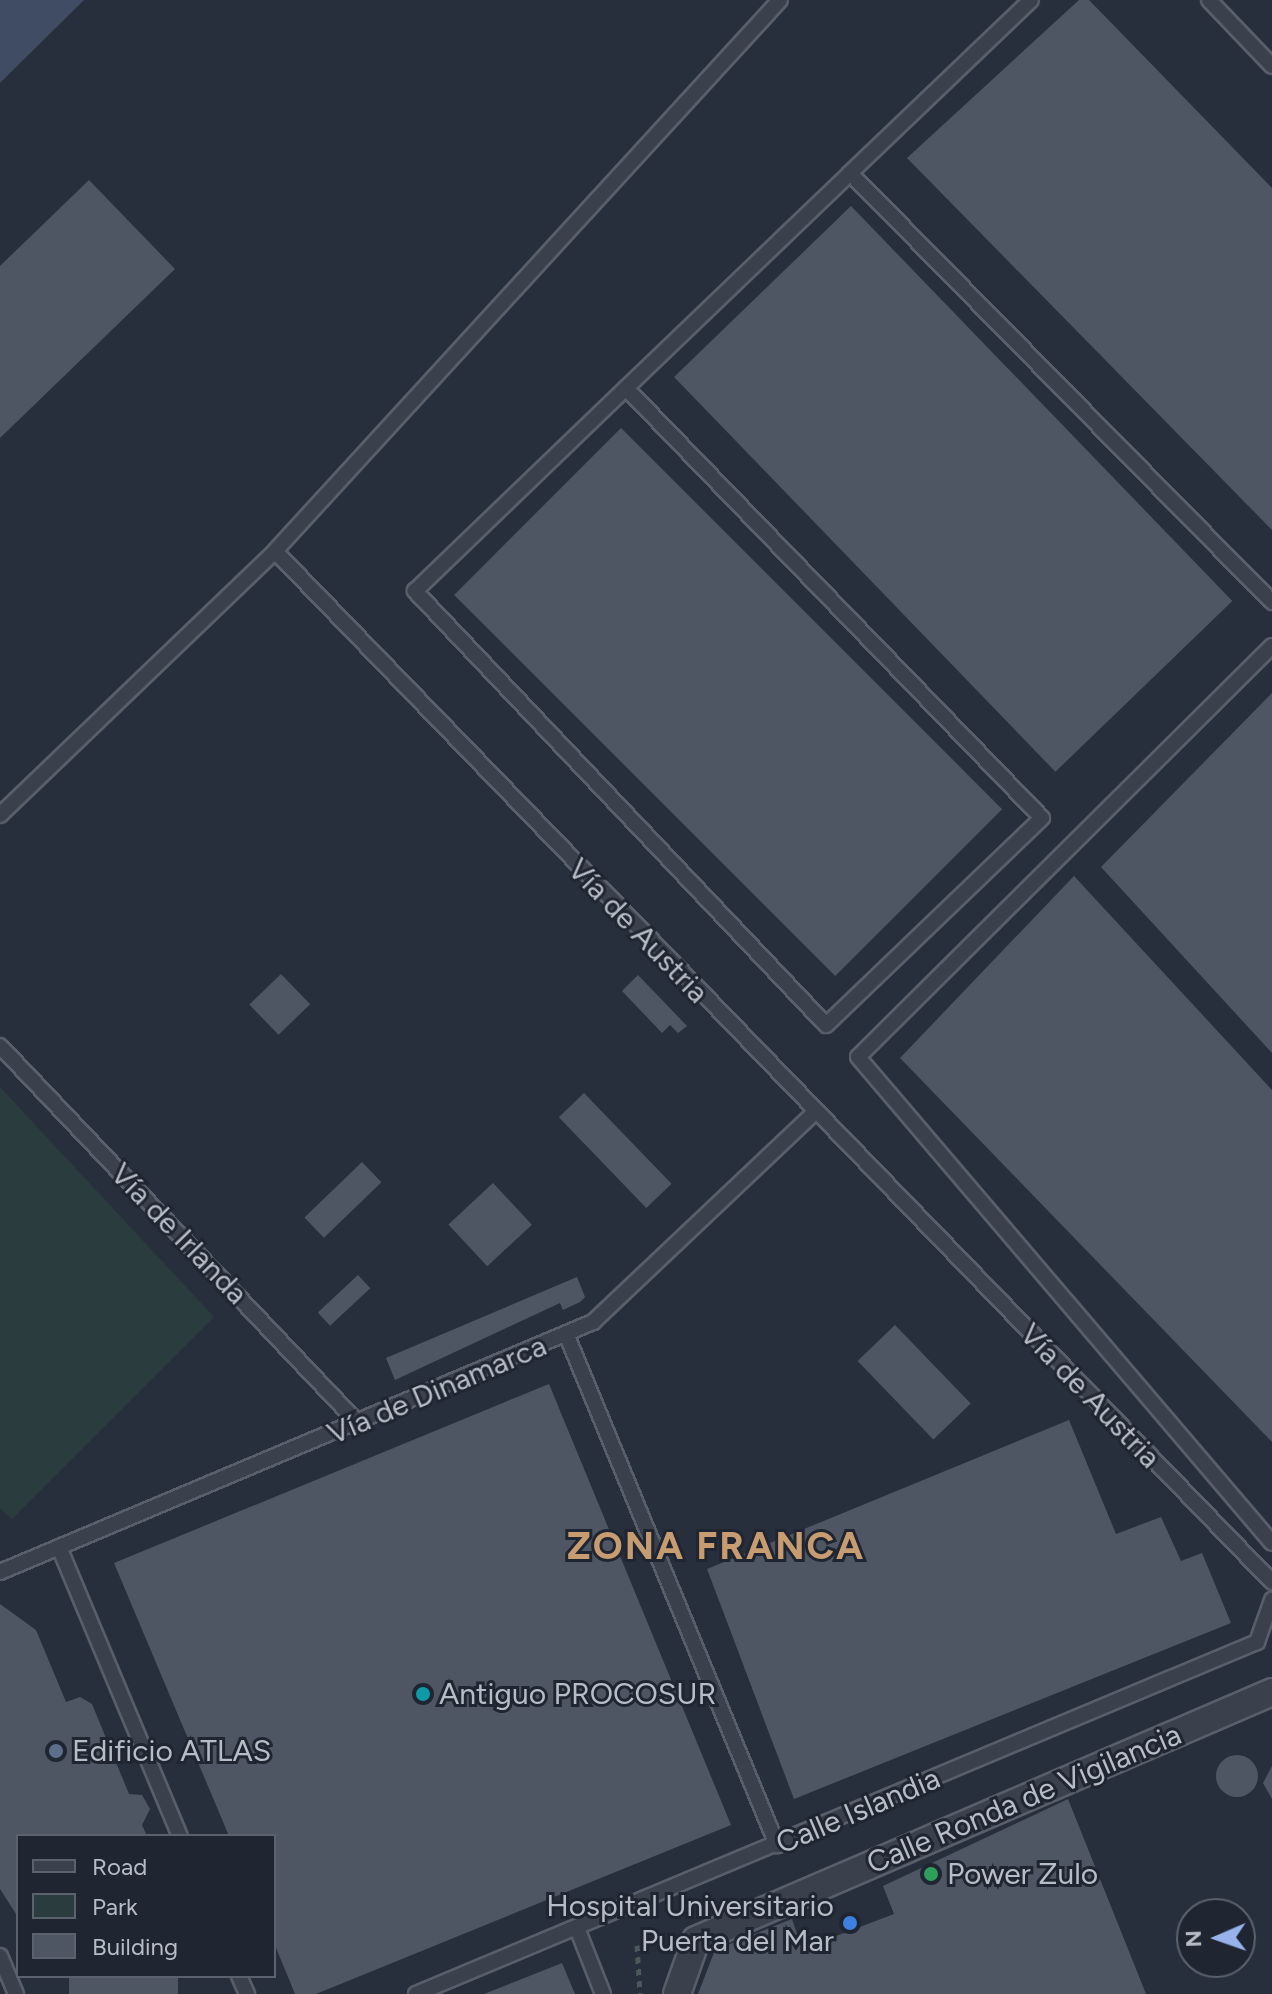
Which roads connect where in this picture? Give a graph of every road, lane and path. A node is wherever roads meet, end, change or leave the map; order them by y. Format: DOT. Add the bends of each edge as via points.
graph roads {
  1 [pos="780,0"];
  2 [pos="1031,0"];
  3 [pos="1209,0"];
  4 [pos="1272,66"];
  5 [pos="850,173"];
  6 [pos="626,388"];
  7 [pos="275,551"];
  8 [pos="1272,602"];
  9 [pos="1272,646"];
  10 [pos="0,815"];
  11 [pos="0,1046"];
  12 [pos="813,1114"];
  13 [pos="567,1336"];
  14 [pos="358,1423"];
  15 [pos="1272,1543"];
  16 [pos="59,1547"];
  17 [pos="0,1572"];
  18 [pos="1272,1582"];
  19 [pos="1272,1600"];
  20 [pos="1272,1692"];
  21 [pos="179,1834"];
  22 [pos="777,1845"];
  23 [pos="577,1928"];
  24 [pos="637,1945"];
  25 [pos="0,1956"];
  26 [pos="16,1994"];
  27 [pos="416,1994"];
  28 [pos="603,1994"];
  29 [pos="640,1994"];
  30 [pos="677,1994"];
  1 -- 7 [label="lane"];
  2 -- 5 [label="lane"];
  3 -- 4 [label="lane"];
  5 -- 6 [label="lane"];
  5 -- 8 [label="lane"];
  6 -- 6 [label="lane" via="415,591 826,1025 1042,818"];
  7 -- 10 [label="lane"];
  7 -- 12 [label="lane, Vía de Austria"];
  9 -- 15 [label="lane" via="858,1057"];
  11 -- 14 [label="lane, Vía de Irlanda"];
  12 -- 13 [label="lane, Vía de Dinamarca" via="593,1322"];
  12 -- 18 [label="lane, Vía de Austria"];
  13 -- 14 [label="lane, Vía de Dinamarca"];
  13 -- 22 [label="lane"];
  14 -- 16 [label="lane, Vía de Dinamarca"];
  16 -- 17 [label="lane, Vía de Dinamarca"];
  16 -- 21 [label="lane"];
  19 -- 22 [label="lane, Calle Islandia" via="1257,1642"];
  20 -- 30 [label="street, Calle Ronda de Vigilancia" via="696,1940"];
  22 -- 23 [label="lane, Calle Islandia"];
  23 -- 27 [label="lane, Calle Islandia"];
  23 -- 28 [label="lane"];
  24 -- 29 [label="path"];
  25 -- 26 [label="lane"];
}
